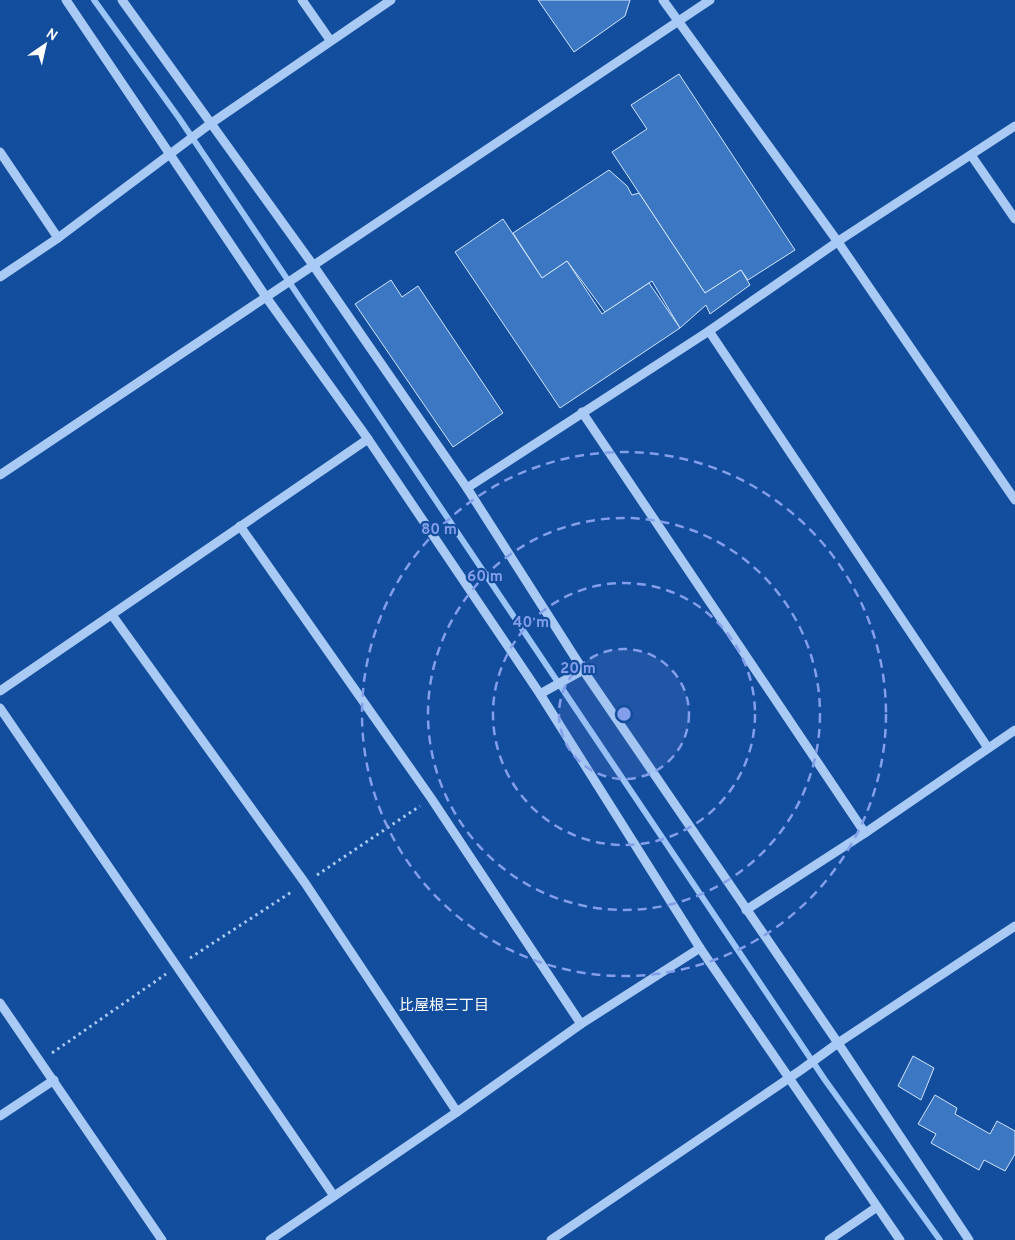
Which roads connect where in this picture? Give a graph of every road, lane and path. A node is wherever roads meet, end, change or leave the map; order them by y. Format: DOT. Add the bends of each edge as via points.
graph roads {
  1 [pos="66,0"];
  2 [pos="122,0"];
  3 [pos="302,0"];
  4 [pos="391,0"];
  5 [pos="663,0"];
  6 [pos="710,0"];
  7 [pos="678,22"];
  8 [pos="330,40"];
  9 [pos="207,126"];
  10 [pos="1015,126"];
  11 [pos="0,152"];
  12 [pos="172,152"];
  13 [pos="971,155"];
  14 [pos="1015,219"];
  15 [pos="58,238"];
  16 [pos="838,242"];
  17 [pos="313,265"];
  18 [pos="0,277"];
  19 [pos="270,295"];
  20 [pos="709,331"];
  21 [pos="582,412"];
  22 [pos="368,439"];
  23 [pos="0,474"];
  24 [pos="467,488"];
  25 [pos="1015,500"];
  26 [pos="240,526"];
  27 [pos="112,615"];
  28 [pos="583,670"];
  29 [pos="0,691"];
  30 [pos="540,694"];
  31 [pos="0,708"];
  32 [pos="1015,730"];
  33 [pos="988,748"];
  34 [pos="431,798"];
  35 [pos="865,833"];
  36 [pos="305,883"];
  37 [pos="746,910"];
  38 [pos="1015,926"];
  39 [pos="700,948"];
  40 [pos="176,967"];
  41 [pos="0,1002"];
  42 [pos="582,1024"];
  43 [pos="838,1043"];
  44 [pos="40,1062"];
  45 [pos="788,1079"];
  46 [pos="54,1080"];
  47 [pos="457,1112"];
  48 [pos="0,1116"];
  49 [pos="334,1196"];
  50 [pos="877,1207"];
  51 [pos="162,1240"];
  52 [pos="270,1240"];
  53 [pos="551,1240"];
  54 [pos="828,1240"];
  55 [pos="900,1240"];
  56 [pos="969,1240"];
  1 -- 12 [label="street"];
  2 -- 9 [label="street"];
  3 -- 8 [label="street"];
  4 -- 8 [label="street"];
  5 -- 7 [label="street"];
  6 -- 7 [label="street"];
  7 -- 16 [label="street"];
  7 -- 17 [label="street"];
  8 -- 9 [label="street"];
  9 -- 12 [label="street"];
  9 -- 17 [label="street"];
  10 -- 13 [label="street"];
  11 -- 15 [label="street"];
  12 -- 15 [label="street"];
  12 -- 19 [label="street"];
  13 -- 14 [label="street"];
  13 -- 16 [label="street"];
  15 -- 18 [label="street"];
  16 -- 20 [label="street"];
  16 -- 25 [label="street"];
  17 -- 19 [label="street"];
  17 -- 24 [label="street"];
  19 -- 22 [label="street"];
  19 -- 23 [label="street"];
  20 -- 21 [label="street"];
  20 -- 33 [label="street"];
  21 -- 24 [label="street"];
  21 -- 35 [label="street"];
  22 -- 26 [label="street"];
  22 -- 30 [label="street"];
  24 -- 28 [label="street"];
  26 -- 27 [label="street"];
  26 -- 34 [label="street"];
  27 -- 29 [label="street"];
  27 -- 36 [label="street"];
  28 -- 30 [label="street"];
  28 -- 37 [label="street"];
  30 -- 39 [label="street"];
  31 -- 40 [label="street"];
  32 -- 33 [label="street"];
  33 -- 35 [label="street"];
  34 -- 36 [label="path"];
  34 -- 42 [label="street"];
  35 -- 37 [label="street"];
  36 -- 40 [label="path"];
  36 -- 47 [label="street"];
  37 -- 43 [label="street"];
  38 -- 43 [label="street"];
  39 -- 42 [label="street"];
  39 -- 45 [label="street"];
  40 -- 44 [label="path"];
  40 -- 49 [label="street"];
  41 -- 44 [label="street"];
  42 -- 47 [label="street"];
  43 -- 45 [label="street"];
  43 -- 56 [label="street"];
  44 -- 46 [label="street"];
  45 -- 50 [label="street"];
  45 -- 53 [label="street"];
  46 -- 48 [label="street"];
  46 -- 51 [label="street"];
  47 -- 49 [label="street"];
  49 -- 52 [label="street"];
  50 -- 54 [label="street"];
  50 -- 55 [label="street"];
}
